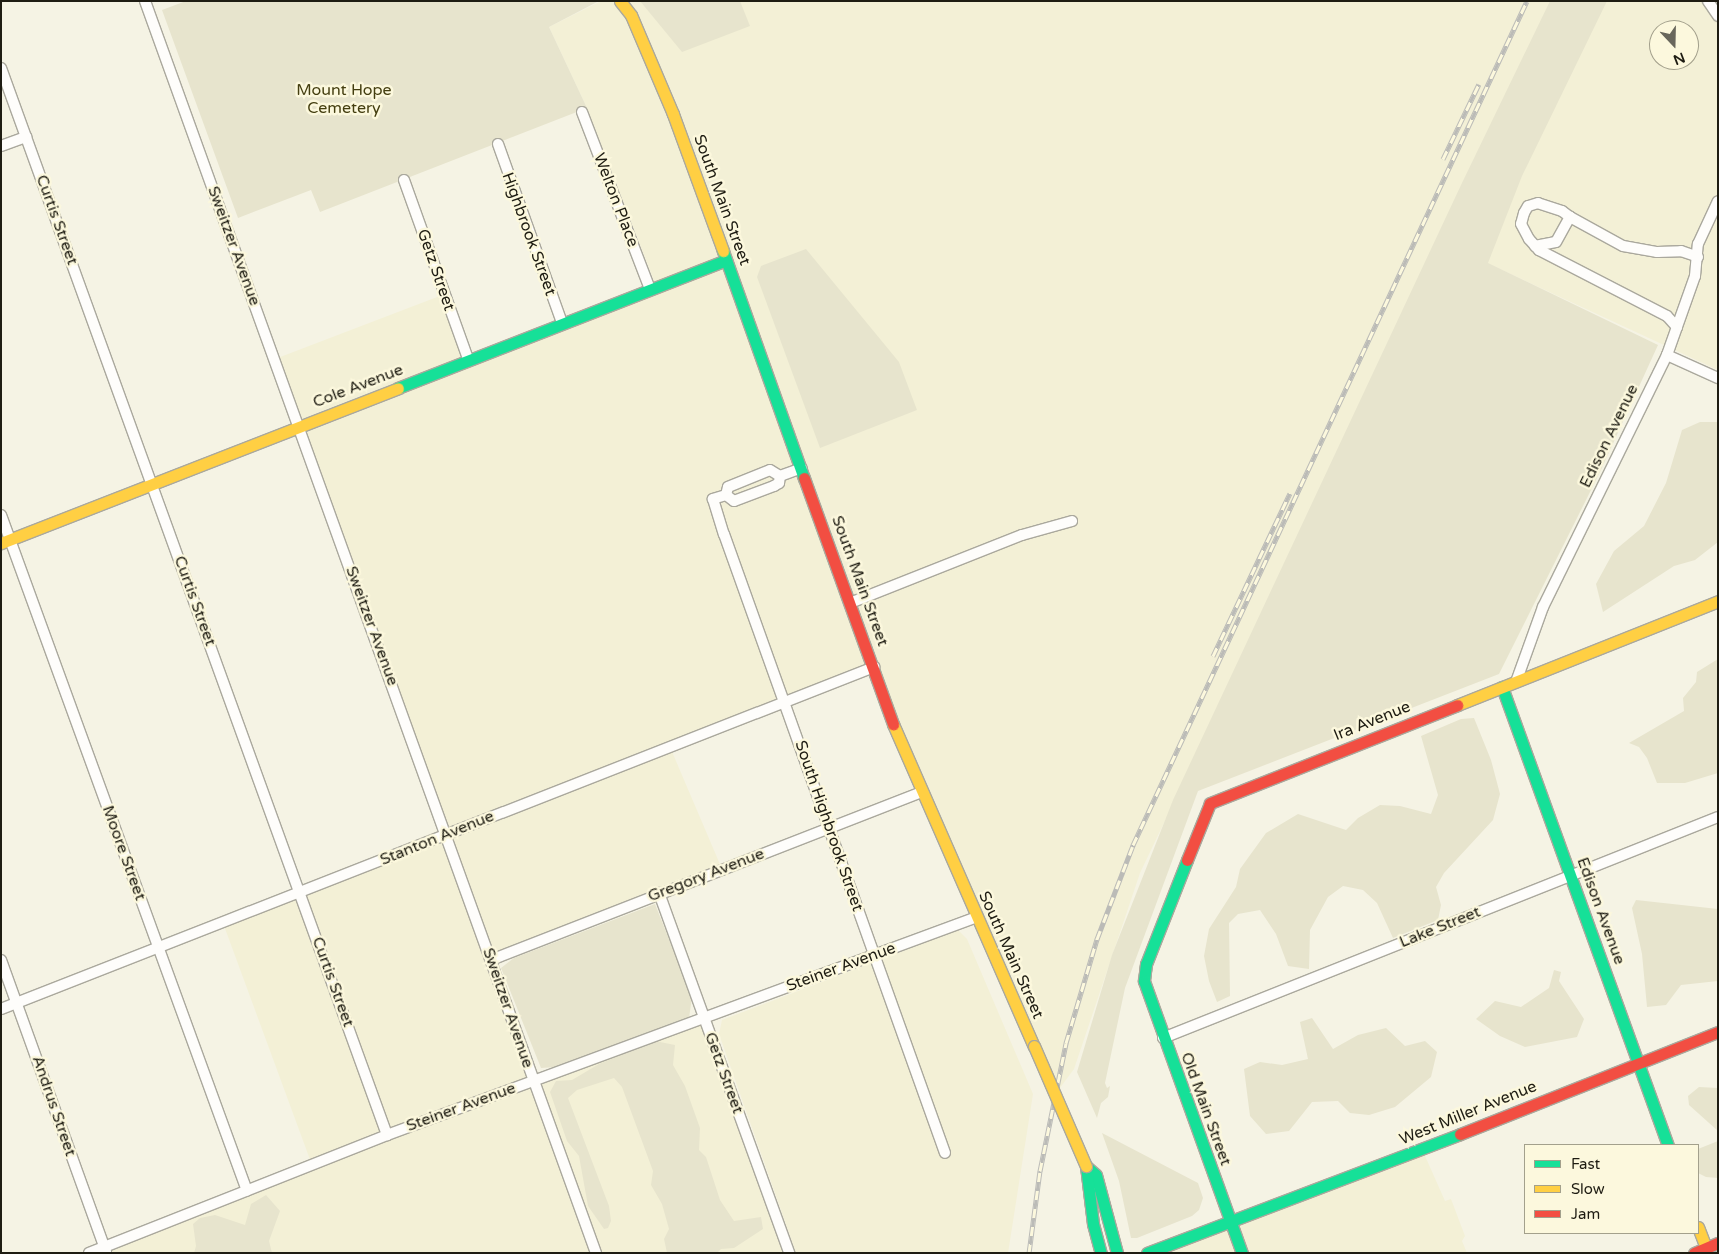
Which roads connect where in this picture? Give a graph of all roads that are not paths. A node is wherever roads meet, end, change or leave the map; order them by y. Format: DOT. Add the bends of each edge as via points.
graph roads {
  1 [pos="145,1"];
  2 [pos="620,1"];
  3 [pos="1708,1"];
  4 [pos="1718,16"];
  5 [pos="1,68"];
  6 [pos="582,112"];
  7 [pos="26,137"];
  8 [pos="498,144"];
  9 [pos="1,146"];
  10 [pos="404,180"];
  11 [pos="1718,201"];
  12 [pos="1570,218"];
  13 [pos="1535,246"];
  14 [pos="1698,257"];
  15 [pos="726,260"];
  16 [pos="650,289"];
  17 [pos="562,323"];
  18 [pos="1677,327"];
  19 [pos="1668,355"];
  20 [pos="468,359"];
  21 [pos="1718,378"];
  22 [pos="299,426"];
  23 [pos="802,468"];
  24 [pos="780,476"];
  25 [pos="152,484"];
  26 [pos="726,495"];
  27 [pos="1,515"];
  28 [pos="1072,520"];
  29 [pos="5,541"];
  30 [pos="1718,601"];
  31 [pos="850,603"];
  32 [pos="874,667"];
  33 [pos="1516,682"];
  34 [pos="1502,687"];
  35 [pos="785,701"];
  36 [pos="921,792"];
  37 [pos="1718,816"];
  38 [pos="829,828"];
  39 [pos="447,834"];
  40 [pos="1570,875"];
  41 [pos="300,892"];
  42 [pos="659,894"];
  43 [pos="977,917"];
  44 [pos="159,948"];
  45 [pos="875,954"];
  46 [pos="1,960"];
  47 [pos="491,960"];
  48 [pos="1144,975"];
  49 [pos="17,1003"];
  50 [pos="1,1010"];
  51 [pos="704,1018"];
  52 [pos="1718,1032"];
  53 [pos="1163,1038"];
  54 [pos="1638,1064"];
  55 [pos="534,1080"];
  56 [pos="388,1135"];
  57 [pos="1668,1144"];
  58 [pos="946,1153"];
  59 [pos="1086,1166"];
  60 [pos="247,1191"];
  61 [pos="1230,1224"];
  62 [pos="1699,1230"];
  63 [pos="1718,1243"];
  64 [pos="105,1250"];
  65 [pos="1707,1250"];
  66 [pos="89,1253"];
  67 [pos="596,1253"];
  68 [pos="789,1253"];
  69 [pos="1100,1253"];
  70 [pos="1117,1253"];
  71 [pos="1147,1253"];
  72 [pos="1242,1253"];
  73 [pos="1694,1253"];
  1 -- 22 [label="street, Sweitzer Avenue"];
  2 -- 15 [label="main road, South Main Street" via="631,15 673,114"];
  3 -- 4 [label="street"];
  5 -- 7 [label="street, Curtis Street"];
  6 -- 16 [label="street, Welton Place"];
  7 -- 9 [label="street"];
  7 -- 25 [label="street, Curtis Street"];
  8 -- 17 [label="street, Highbrook Street"];
  10 -- 20 [label="street, Getz Street"];
  11 -- 14 [label="street, Edison Avenue" via="1698,244"];
  12 -- 13 [label="street" via="1556,242"];
  12 -- 13 [label="street" via="1552,206 1538,203 1528,206 1521,224"];
  12 -- 14 [label="street" via="1623,246 1658,252 1681,251"];
  13 -- 18 [label="street" via="1556,260 1667,316"];
  14 -- 18 [label="street, Edison Avenue" via="1696,276"];
  15 -- 16 [label="main road, Cole Avenue"];
  15 -- 23 [label="main road, South Main Street"];
  16 -- 17 [label="main road, Cole Avenue"];
  17 -- 20 [label="main road, Cole Avenue"];
  18 -- 19 [label="street, Edison Avenue"];
  19 -- 21 [label="street"];
  19 -- 33 [label="street, Edison Avenue" via="1543,607"];
  20 -- 22 [label="main road, Cole Avenue"];
  22 -- 25 [label="main road, Cole Avenue"];
  22 -- 39 [label="street, Sweitzer Avenue"];
  23 -- 24 [label="street"];
  23 -- 31 [label="main road, South Main Street"];
  24 -- 26 [label="street" via="779,483 774,486 734,501"];
  24 -- 26 [label="street" via="770,470 728,486"];
  25 -- 29 [label="main road, Cole Avenue"];
  25 -- 41 [label="street, Curtis Street"];
  26 -- 35 [label="street, South Highbrook Street" via="714,499"];
  27 -- 29 [label="street, Moore Street"];
  28 -- 31 [label="street" via="1022,535"];
  29 -- 44 [label="street, Moore Street"];
  30 -- 33 [label="main road, Ira Avenue"];
  31 -- 32 [label="main road, South Main Street"];
  32 -- 35 [label="street, Stanton Avenue"];
  32 -- 36 [label="main road, South Main Street"];
  33 -- 34 [label="main road, Ira Avenue"];
  34 -- 40 [label="main road, Edison Avenue"];
  34 -- 48 [label="main road, Ira Avenue" via="1210,803 1161,922"];
  35 -- 38 [label="street, South Highbrook Street"];
  35 -- 39 [label="street, Stanton Avenue"];
  36 -- 38 [label="street, Gregory Avenue"];
  36 -- 43 [label="main road, South Main Street"];
  37 -- 40 [label="street, Lake Street"];
  38 -- 42 [label="street, Gregory Avenue"];
  38 -- 45 [label="street, South Highbrook Street"];
  39 -- 41 [label="street, Stanton Avenue"];
  39 -- 47 [label="street, Sweitzer Avenue"];
  40 -- 53 [label="street, Lake Street"];
  40 -- 54 [label="main road, Edison Avenue"];
  41 -- 44 [label="street, Stanton Avenue"];
  41 -- 56 [label="street, Curtis Street"];
  42 -- 47 [label="street, Gregory Avenue"];
  42 -- 51 [label="street, Getz Street"];
  43 -- 45 [label="street, Steiner Avenue"];
  43 -- 59 [label="main road, South Main Street, bridge"];
  44 -- 49 [label="street, Stanton Avenue"];
  44 -- 60 [label="street, Moore Street"];
  45 -- 51 [label="street, Steiner Avenue"];
  45 -- 58 [label="street, South Highbrook Street"];
  46 -- 49 [label="street, Andrus Street"];
  47 -- 55 [label="street, Sweitzer Avenue"];
  48 -- 53 [label="main road, Old Main Street"];
  49 -- 50 [label="street, Stanton Avenue"];
  49 -- 64 [label="street, Andrus Street"];
  51 -- 55 [label="street, Steiner Avenue"];
  51 -- 68 [label="street, Getz Street"];
  52 -- 54 [label="main road, West Miller Avenue"];
  53 -- 61 [label="main road, Old Main Street"];
  54 -- 57 [label="main road, Edison Avenue"];
  54 -- 61 [label="main road, West Miller Avenue"];
  55 -- 56 [label="street, Steiner Avenue"];
  55 -- 67 [label="street, Sweitzer Avenue"];
  56 -- 60 [label="street, Steiner Avenue"];
  59 -- 69 [label="main road, South Main Street"];
  59 -- 70 [label="main road, South Main Street" via="1096,1175"];
  60 -- 64 [label="street, Steiner Avenue"];
  61 -- 71 [label="main road, West Miller Avenue"];
  61 -- 72 [label="main road, Old Main Street"];
  62 -- 65 [label="main road"];
  63 -- 65 [label="main road"];
  64 -- 66 [label="street, Steiner Avenue"];
  65 -- 73 [label="main road"];
}
